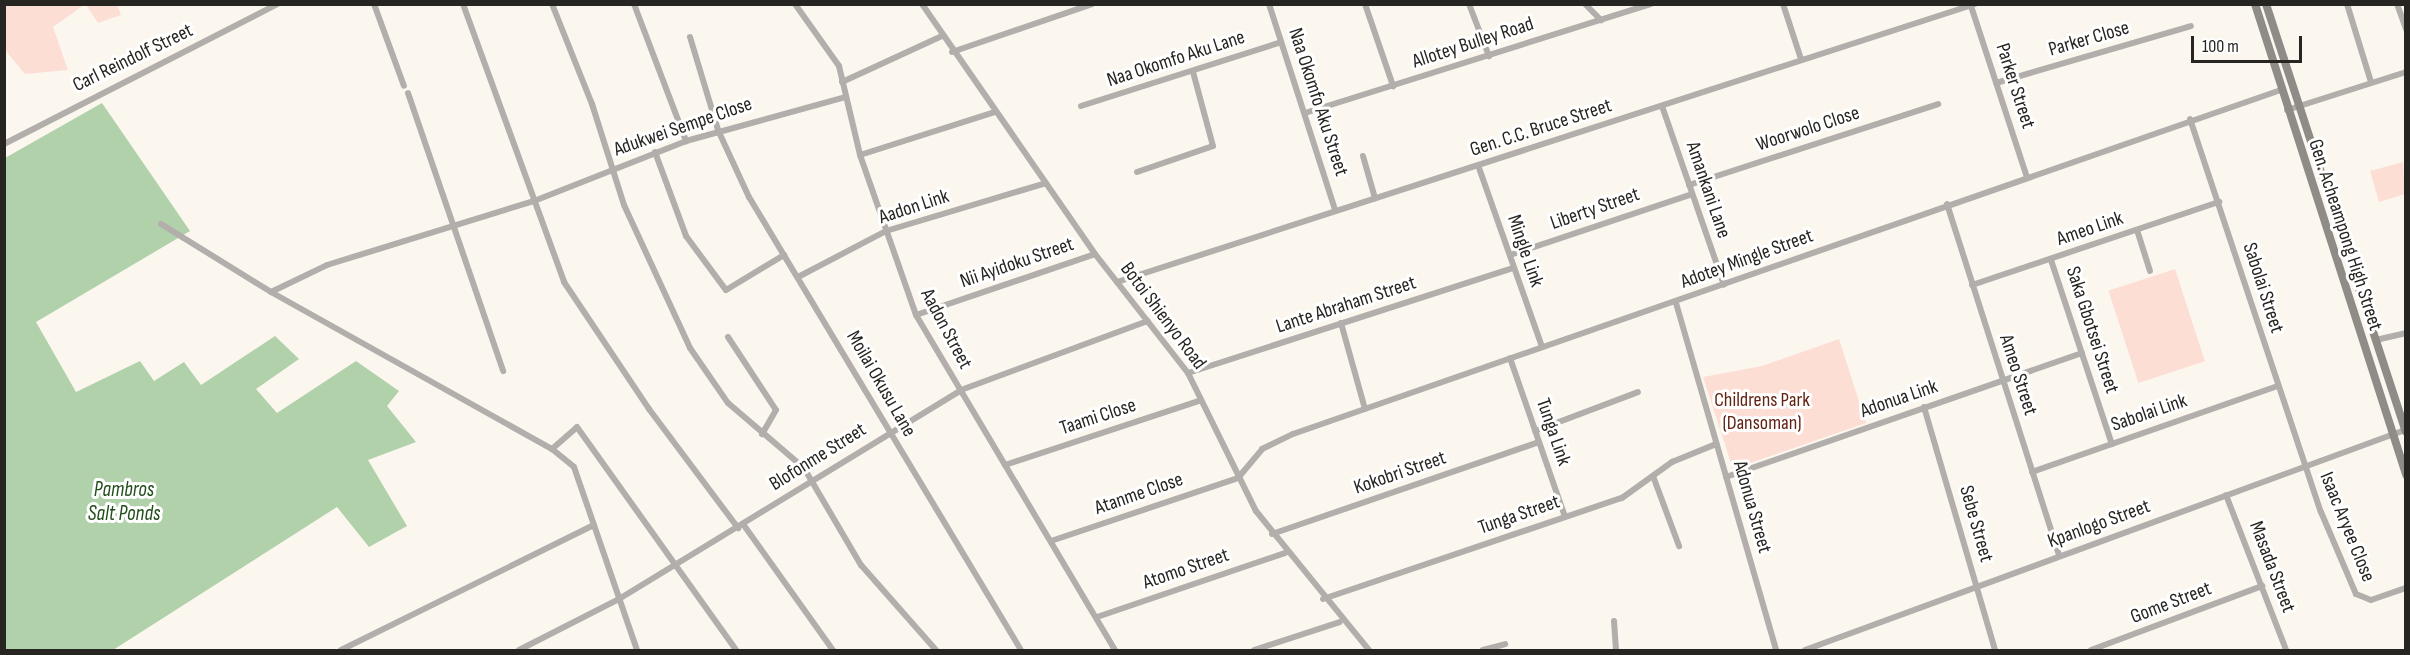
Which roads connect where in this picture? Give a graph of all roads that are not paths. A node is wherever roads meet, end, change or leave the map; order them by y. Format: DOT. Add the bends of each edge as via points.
graph roads {
  1 [pos="277,4"];
  2 [pos="374,4"];
  3 [pos="463,4"];
  4 [pos="552,4"];
  5 [pos="634,4"];
  6 [pos="795,4"];
  7 [pos="922,4"];
  8 [pos="1092,4"];
  9 [pos="1269,4"];
  10 [pos="1365,4"];
  11 [pos="1469,4"];
  12 [pos="1585,4"];
  13 [pos="1651,4"];
  14 [pos="1783,4"];
  15 [pos="2255,4"];
  16 [pos="2266,4"];
  17 [pos="2347,4"];
  18 [pos="2397,4"];
  19 [pos="1973,5"];
  20 [pos="1601,20"];
  21 [pos="2191,26"];
  22 [pos="2406,29"];
  23 [pos="942,36"];
  24 [pos="690,37"];
  25 [pos="1281,42"];
  26 [pos="952,52"];
  27 [pos="1489,56"];
  28 [pos="1801,59"];
  29 [pos="1193,72"];
  30 [pos="2406,72"];
  31 [pos="842,82"];
  32 [pos="2371,82"];
  33 [pos="1996,83"];
  34 [pos="404,86"];
  35 [pos="1393,86"];
  36 [pos="2281,90"];
  37 [pos="408,93"];
  38 [pos="846,97"];
  39 [pos="1938,104"];
  40 [pos="1081,106"];
  41 [pos="1662,106"];
  42 [pos="2298,106"];
  43 [pos="2287,110"];
  44 [pos="995,112"];
  45 [pos="1305,113"];
  46 [pos="2190,119"];
  47 [pos="718,130"];
  48 [pos="686,141"];
  49 [pos="4,144"];
  50 [pos="655,152"];
  51 [pos="860,155"];
  52 [pos="1363,156"];
  53 [pos="1478,165"];
  54 [pos="613,168"];
  55 [pos="1137,172"];
  56 [pos="2027,177"];
  57 [pos="1046,183"];
  58 [pos="1689,185"];
  59 [pos="1692,194"];
  60 [pos="1375,198"];
  61 [pos="534,201"];
  62 [pos="2218,202"];
  63 [pos="1947,204"];
  64 [pos="1335,210"];
  65 [pos="161,224"];
  66 [pos="451,225"];
  67 [pos="2137,230"];
  68 [pos="886,231"];
  69 [pos="1095,254"];
  70 [pos="784,255"];
  71 [pos="1510,255"];
  72 [pos="2051,260"];
  73 [pos="1514,268"];
  74 [pos="2150,270"];
  75 [pos="798,277"];
  76 [pos="1117,282"];
  77 [pos="1724,285"];
  78 [pos="1972,285"];
  79 [pos="271,292"];
  80 [pos="1676,303"];
  81 [pos="916,315"];
  82 [pos="1148,321"];
  83 [pos="1341,323"];
  84 [pos="2406,333"];
  85 [pos="728,337"];
  86 [pos="2376,340"];
  87 [pos="1542,347"];
  88 [pos="2082,353"];
  89 [pos="1510,358"];
  90 [pos="503,371"];
  91 [pos="1188,373"];
  92 [pos="2001,380"];
  93 [pos="2278,386"];
  94 [pos="961,390"];
  95 [pos="1638,392"];
  96 [pos="1201,400"];
  97 [pos="1924,407"];
  98 [pos="1365,409"];
  99 [pos="892,430"];
  100 [pos="1535,431"];
  101 [pos="2405,431"];
  102 [pos="2392,434"];
  103 [pos="762,435"];
  104 [pos="1539,442"];
  105 [pos="1716,444"];
  106 [pos="2112,444"];
  107 [pos="552,449"];
  108 [pos="1005,465"];
  109 [pos="2306,467"];
  110 [pos="2032,472"];
  111 [pos="2406,475"];
  112 [pos="1653,476"];
  113 [pos="1726,477"];
  114 [pos="1238,478"];
  115 [pos="812,480"];
  116 [pos="2226,495"];
  117 [pos="1566,517"];
  118 [pos="594,525"];
  119 [pos="741,526"];
  120 [pos="1272,534"];
  121 [pos="1051,541"];
  122 [pos="1679,546"];
  123 [pos="1285,553"];
  124 [pos="2059,556"];
  125 [pos="674,566"];
  126 [pos="1977,586"];
  127 [pos="2262,586"];
  128 [pos="2406,588"];
  129 [pos="619,599"];
  130 [pos="1323,599"];
  131 [pos="1096,617"];
  132 [pos="1614,621"];
  133 [pos="1340,622"];
  134 [pos="1505,644"];
  135 [pos="341,651"];
  136 [pos="519,651"];
  137 [pos="637,651"];
  138 [pos="736,651"];
  139 [pos="833,651"];
  140 [pos="936,651"];
  141 [pos="1021,651"];
  142 [pos="1115,651"];
  143 [pos="1254,651"];
  144 [pos="1369,651"];
  145 [pos="1483,651"];
  146 [pos="1616,651"];
  147 [pos="1776,651"];
  148 [pos="1805,651"];
  149 [pos="1995,651"];
  150 [pos="2091,651"];
  151 [pos="2286,651"];
  1 -- 49 [label="street, Carl Reindolf Street"];
  2 -- 34 [label="street"];
  3 -- 61 [label="street"];
  4 -- 54 [label="street"];
  5 -- 48 [label="street"];
  6 -- 31 [label="street, Aadon Street" via="834,57"];
  7 -- 23 [label="street, Botoi Shienyo Road"];
  8 -- 26 [label="street"];
  9 -- 25 [label="street, Naa Okomfo Aku Street"];
  10 -- 35 [label="street"];
  11 -- 27 [label="street"];
  12 -- 20 [label="street"];
  13 -- 20 [label="street, Allotey Bulley Road"];
  14 -- 28 [label="street"];
  15 -- 36 [label="main road, Gen. Acheampong High Street"];
  16 -- 42 [label="main road, Gen. Acheampong High Street"];
  17 -- 32 [label="street"];
  18 -- 22 [label="street"];
  19 -- 28 [label="street, Gen. C.C. Bruce Street"];
  19 -- 33 [label="street, Parker Street"];
  20 -- 27 [label="street, Allotey Bulley Road"];
  21 -- 33 [label="street, Parker Close"];
  23 -- 26 [label="street, Botoi Shienyo Road"];
  23 -- 31 [label="street"];
  24 -- 47 [label="street, Moilai Okusu Lane"];
  25 -- 29 [label="street, Naa Okomfo Aku Lane"];
  25 -- 45 [label="street, Naa Okomfo Aku Street"];
  26 -- 44 [label="street, Botoi Shienyo Road"];
  27 -- 35 [label="street, Allotey Bulley Road"];
  28 -- 41 [label="street, Gen. C.C. Bruce Street"];
  29 -- 40 [label="street, Naa Okomfo Aku Lane"];
  29 -- 55 [label="street" via="1213,146"];
  30 -- 32 [label="street"];
  31 -- 38 [label="street, Aadon Street"];
  32 -- 42 [label="street"];
  33 -- 56 [label="street, Parker Street"];
  35 -- 45 [label="street, Allotey Bulley Road"];
  36 -- 43 [label="main road, Gen. Acheampong High Street"];
  36 -- 46 [label="street, Adotey Mingle Street"];
  37 -- 66 [label="street"];
  38 -- 47 [label="street, Adukwei Sempe Close"];
  38 -- 51 [label="street, Aadon Street"];
  39 -- 58 [label="street, Woorwolo Close"];
  41 -- 53 [label="street, Gen. C.C. Bruce Street"];
  41 -- 58 [label="street, Amankani Lane"];
  42 -- 43 [label="street"];
  42 -- 86 [label="main road, Gen. Acheampong High Street"];
  43 -- 102 [label="main road, Gen. Acheampong High Street"];
  44 -- 51 [label="street"];
  44 -- 57 [label="street, Botoi Shienyo Road"];
  45 -- 64 [label="street, Naa Okomfo Aku Street"];
  46 -- 56 [label="street, Adotey Mingle Street"];
  46 -- 62 [label="street, Sabolai Street"];
  47 -- 48 [label="street, Adukwei Sempe Close"];
  47 -- 70 [label="street, Moilai Okusu Lane" via="738,177"];
  48 -- 50 [label="street, Adukwei Sempe Close"];
  50 -- 54 [label="street, Adukwei Sempe Close"];
  50 -- 70 [label="street" via="686,236 726,290"];
  51 -- 68 [label="street, Aadon Street"];
  52 -- 60 [label="street"];
  53 -- 60 [label="street, Gen. C.C. Bruce Street"];
  53 -- 71 [label="street, Mingle Link"];
  54 -- 61 [label="street, Adukwei Sempe Close"];
  54 -- 103 [label="street" via="654,276 690,348 715,388"];
  56 -- 63 [label="street, Adotey Mingle Street"];
  57 -- 68 [label="street, Aadon Link"];
  57 -- 69 [label="street, Botoi Shienyo Road"];
  58 -- 59 [label="street, Amankani Lane"];
  59 -- 71 [label="street, Liberty Street"];
  59 -- 77 [label="street, Amankani Lane"];
  60 -- 64 [label="street, Gen. C.C. Bruce Street"];
  61 -- 66 [label="street, Adukwei Sempe Close"];
  61 -- 119 [label="street" via="564,282 648,409"];
  62 -- 67 [label="street, Ameo Link"];
  62 -- 93 [label="street, Sabolai Street"];
  63 -- 77 [label="street, Adotey Mingle Street"];
  63 -- 78 [label="street, Ameo Street"];
  64 -- 76 [label="street, Gen. C.C. Bruce Street"];
  65 -- 79 [label="street"];
  66 -- 79 [label="street, Adukwei Sempe Close" via="327,265"];
  66 -- 90 [label="street"];
  67 -- 72 [label="street, Ameo Link"];
  67 -- 74 [label="street"];
  68 -- 75 [label="street, Aadon Link"];
  68 -- 81 [label="street, Aadon Street"];
  69 -- 76 [label="street, Botoi Shienyo Road"];
  69 -- 81 [label="street, Nii Ayidoku Street"];
  70 -- 75 [label="street, Moilai Okusu Lane"];
  71 -- 73 [label="street, Mingle Link"];
  72 -- 78 [label="street, Ameo Link"];
  72 -- 88 [label="street, Saka Gbotsei Street"];
  73 -- 83 [label="street, Lante Abraham Street"];
  73 -- 87 [label="street, Mingle Link"];
  75 -- 99 [label="street, Moilai Okusu Lane"];
  76 -- 82 [label="street, Botoi Shienyo Road"];
  77 -- 80 [label="street, Adotey Mingle Street"];
  78 -- 92 [label="street, Ameo Street"];
  79 -- 107 [label="street"];
  80 -- 87 [label="street, Adotey Mingle Street"];
  80 -- 105 [label="street, Adonua Street"];
  81 -- 94 [label="street, Aadon Street"];
  82 -- 91 [label="street, Botoi Shienyo Road"];
  82 -- 94 [label="street, Blofonme Street"];
  83 -- 91 [label="street, Lante Abraham Street"];
  83 -- 98 [label="street"];
  84 -- 86 [label="street"];
  85 -- 103 [label="street" via="776,410"];
  86 -- 101 [label="main road, Gen. Acheampong High Street"];
  87 -- 89 [label="street, Adotey Mingle Street"];
  88 -- 92 [label="street, Adonua Link"];
  88 -- 106 [label="street, Saka Gbotsei Street"];
  89 -- 98 [label="street, Adotey Mingle Street"];
  89 -- 100 [label="street, Tunga Link"];
  91 -- 96 [label="street, Botoi Shienyo Road"];
  92 -- 97 [label="street, Adonua Link"];
  92 -- 110 [label="street, Ameo Street"];
  93 -- 106 [label="street, Sabolai Link"];
  93 -- 109 [label="street, Sabolai Street"];
  94 -- 99 [label="street, Blofonme Street"];
  94 -- 108 [label="street, Aadon Street"];
  95 -- 100 [label="street"];
  96 -- 108 [label="street, Taami Close"];
  96 -- 114 [label="street, Botoi Shienyo Road"];
  97 -- 113 [label="street, Adonua Link"];
  97 -- 126 [label="street, Sebe Street"];
  98 -- 114 [label="street, Adotey Mingle Street" via="1273,442"];
  99 -- 115 [label="street, Blofonme Street"];
  99 -- 141 [label="street, Moilai Okusu Lane" via="910,471"];
  100 -- 104 [label="street, Tunga Link"];
  101 -- 102 [label="street, Kpanlogo Street"];
  102 -- 109 [label="street, Kpanlogo Street"];
  102 -- 111 [label="main road, Gen. Acheampong High Street"];
  103 -- 115 [label="street"];
  104 -- 117 [label="street, Tunga Link"];
  104 -- 120 [label="street, Kokobri Street"];
  105 -- 112 [label="street, Tunga Street" via="1678,458"];
  105 -- 113 [label="street, Adonua Street"];
  106 -- 110 [label="street, Sabolai Link"];
  107 -- 118 [label="street" via="576,470"];
  107 -- 125 [label="street" via="577,427"];
  108 -- 121 [label="street, Aadon Street"];
  109 -- 116 [label="street, Kpanlogo Street"];
  109 -- 128 [label="street, Isaac Aryee Close" via="2359,598"];
  110 -- 124 [label="street, Ameo Street"];
  112 -- 117 [label="street, Tunga Street" via="1627,496"];
  112 -- 122 [label="street"];
  113 -- 147 [label="street, Adonua Street"];
  114 -- 120 [label="street, Botoi Shienyo Road"];
  114 -- 121 [label="street, Atanme Close"];
  115 -- 119 [label="street, Blofonme Street"];
  115 -- 140 [label="street" via="861,565"];
  116 -- 124 [label="street, Kpanlogo Street"];
  116 -- 127 [label="street, Masada Street"];
  117 -- 130 [label="street, Tunga Street"];
  118 -- 129 [label="street"];
  118 -- 135 [label="street"];
  119 -- 125 [label="street, Blofonme Street"];
  119 -- 139 [label="street"];
  120 -- 123 [label="street, Botoi Shienyo Road"];
  121 -- 131 [label="street, Aadon Street"];
  123 -- 130 [label="street, Botoi Shienyo Road"];
  123 -- 131 [label="street, Atomo Street"];
  124 -- 126 [label="street, Kpanlogo Street"];
  125 -- 129 [label="street, Blofonme Street"];
  125 -- 138 [label="street"];
  126 -- 148 [label="street, Kpanlogo Street"];
  126 -- 149 [label="street, Sebe Street"];
  127 -- 150 [label="street, Gome Street"];
  127 -- 151 [label="street, Masada Street"];
  129 -- 136 [label="street, Blofonme Street"];
  129 -- 137 [label="street"];
  130 -- 133 [label="street, Botoi Shienyo Road"];
  131 -- 142 [label="street, Aadon Street"];
  132 -- 146 [label="street"];
  133 -- 143 [label="street"];
  133 -- 144 [label="street, Botoi Shienyo Road"];
  134 -- 145 [label="street"];
}
